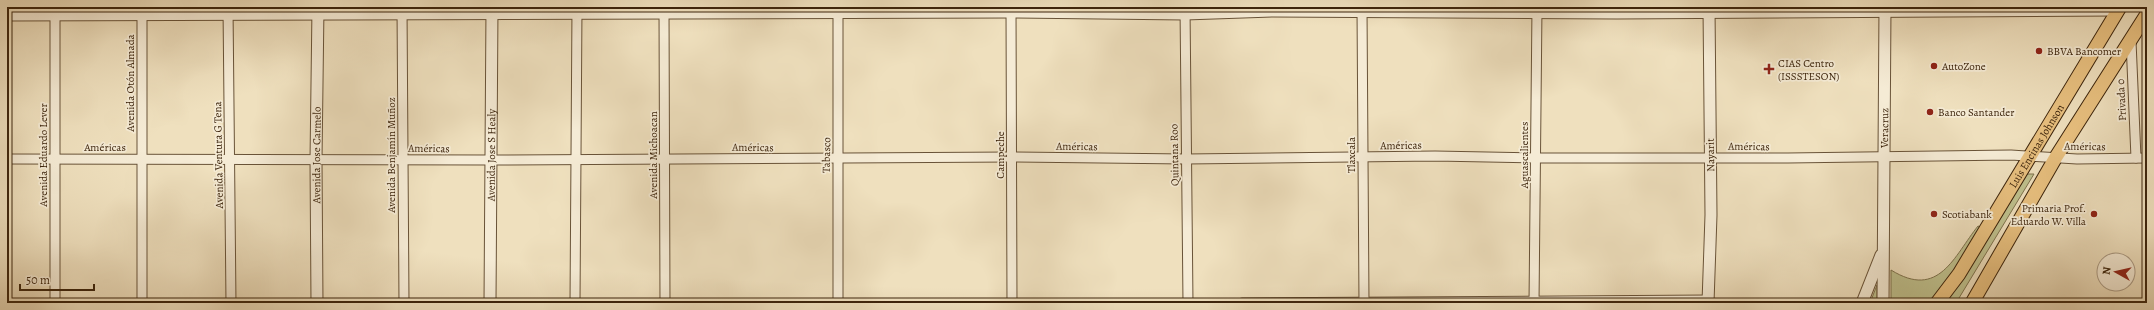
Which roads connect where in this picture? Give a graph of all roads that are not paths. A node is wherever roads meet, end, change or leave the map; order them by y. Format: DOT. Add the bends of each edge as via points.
graph roads {
  1 [pos="2059,9"];
  2 [pos="2119,9"];
  3 [pos="402,10"];
  4 [pos="492,10"];
  5 [pos="577,10"];
  6 [pos="664,10"];
  7 [pos="838,10"];
  8 [pos="1011,10"];
  9 [pos="1362,10"];
  10 [pos="1537,10"];
  11 [pos="1709,10"];
  12 [pos="1885,10"];
  13 [pos="55,11"];
  14 [pos="142,11"];
  15 [pos="228,11"];
  16 [pos="318,11"];
  17 [pos="1185,11"];
  18 [pos="2147,14"];
  19 [pos="7,16"];
  20 [pos="2130,41"];
  21 [pos="2031,156"];
  22 [pos="1012,157"];
  23 [pos="1710,157"];
  24 [pos="1884,157"];
  25 [pos="2056,157"];
  26 [pos="1363,158"];
  27 [pos="1536,158"];
  28 [pos="2136,158"];
  29 [pos="2147,158"];
  30 [pos="7,159"];
  31 [pos="54,159"];
  32 [pos="141,159"];
  33 [pos="230,159"];
  34 [pos="403,159"];
  35 [pos="578,159"];
  36 [pos="1186,159"];
  37 [pos="316,160"];
  38 [pos="491,160"];
  39 [pos="666,160"];
  40 [pos="838,160"];
  41 [pos="1883,249"];
  42 [pos="1708,301"];
  43 [pos="1364,302"];
  44 [pos="1534,302"];
  45 [pos="55,303"];
  46 [pos="142,303"];
  47 [pos="231,303"];
  48 [pos="317,303"];
  49 [pos="404,303"];
  50 [pos="490,303"];
  51 [pos="576,303"];
  52 [pos="665,303"];
  53 [pos="838,303"];
  54 [pos="1012,303"];
  55 [pos="1188,303"];
  56 [pos="1242,303"];
  57 [pos="1862,303"];
  58 [pos="1884,303"];
  59 [pos="1937,303"];
  60 [pos="1972,303"];
  1 -- 2 [label="street"];
  1 -- 12 [label="street"];
  2 -- 21 [label="main road, Luis Encinas Johnson"];
  3 -- 4 [label="street"];
  3 -- 16 [label="street"];
  3 -- 34 [label="street, Avenida Benjamín Muñoz"];
  4 -- 5 [label="street"];
  4 -- 38 [label="street, Avenida Jose S Healy"];
  5 -- 6 [label="street"];
  5 -- 35 [label="street"];
  6 -- 7 [label="street"];
  6 -- 39 [label="street, Avenida Michoacan"];
  7 -- 8 [label="street"];
  7 -- 40 [label="street, Tabasco"];
  8 -- 17 [label="street"];
  8 -- 22 [label="street, Campeche"];
  9 -- 10 [label="street"];
  9 -- 17 [label="street"];
  9 -- 26 [label="street, Tlaxcala"];
  10 -- 11 [label="street" via="1616,14"];
  10 -- 27 [label="street, Aguascalientes"];
  11 -- 12 [label="street"];
  11 -- 23 [label="street, Nayarit"];
  12 -- 24 [label="street, Veracruz"];
  13 -- 14 [label="street"];
  13 -- 19 [label="street"];
  13 -- 31 [label="street, Avenida Eduardo Lever"];
  14 -- 15 [label="street"];
  14 -- 32 [label="street, Avenida Otón Almada"];
  15 -- 16 [label="street"];
  15 -- 33 [label="street, Avenida Ventura G Tena"];
  16 -- 37 [label="street, Avenida Jose Carmelo"];
  17 -- 36 [label="street, Quintana Roo"];
  18 -- 20 [label="main road, Luis Encinas Johnson"];
  20 -- 25 [label="main road, Luis Encinas Johnson"];
  20 -- 28 [label="street, Privada 0"];
  21 -- 24 [label="street, Américas"];
  21 -- 25 [label="street, Américas"];
  21 -- 59 [label="main road, Luis Encinas Johnson" via="1959,274"];
  22 -- 36 [label="street, Américas"];
  22 -- 40 [label="street, Américas"];
  22 -- 54 [label="street, Campeche"];
  23 -- 24 [label="street, Américas"];
  23 -- 27 [label="street, Américas"];
  23 -- 42 [label="street, Nayarit"];
  24 -- 41 [label="street, Veracruz"];
  25 -- 28 [label="street, Américas"];
  25 -- 60 [label="main road, Luis Encinas Johnson"];
  26 -- 27 [label="street, Américas"];
  26 -- 36 [label="street, Américas"];
  26 -- 43 [label="street, Tlaxcala"];
  27 -- 44 [label="street, Aguascalientes"];
  28 -- 29 [label="street, Américas"];
  30 -- 31 [label="street, Américas"];
  31 -- 32 [label="street, Américas"];
  31 -- 45 [label="street, Avenida Eduardo Lever"];
  32 -- 33 [label="street, Américas"];
  32 -- 46 [label="street, Avenida Otón Almada"];
  33 -- 37 [label="street, Américas"];
  33 -- 47 [label="street, Avenida Ventura G Tena"];
  34 -- 37 [label="street, Américas"];
  34 -- 38 [label="street, Américas"];
  34 -- 49 [label="street, Avenida Benjamín Muñoz"];
  35 -- 38 [label="street, Américas"];
  35 -- 39 [label="street, Américas"];
  35 -- 51 [label="street"];
  36 -- 55 [label="street, Quintana Roo"];
  37 -- 48 [label="street, Avenida Jose Carmelo"];
  38 -- 50 [label="street, Avenida Jose S Healy"];
  39 -- 40 [label="street, Américas"];
  39 -- 52 [label="street, Avenida Michoacan"];
  40 -- 53 [label="street, Tabasco"];
  41 -- 57 [label="street"];
  41 -- 58 [label="street, Veracruz"];
  42 -- 44 [label="street"];
  43 -- 44 [label="street"];
  43 -- 56 [label="street"];
}
